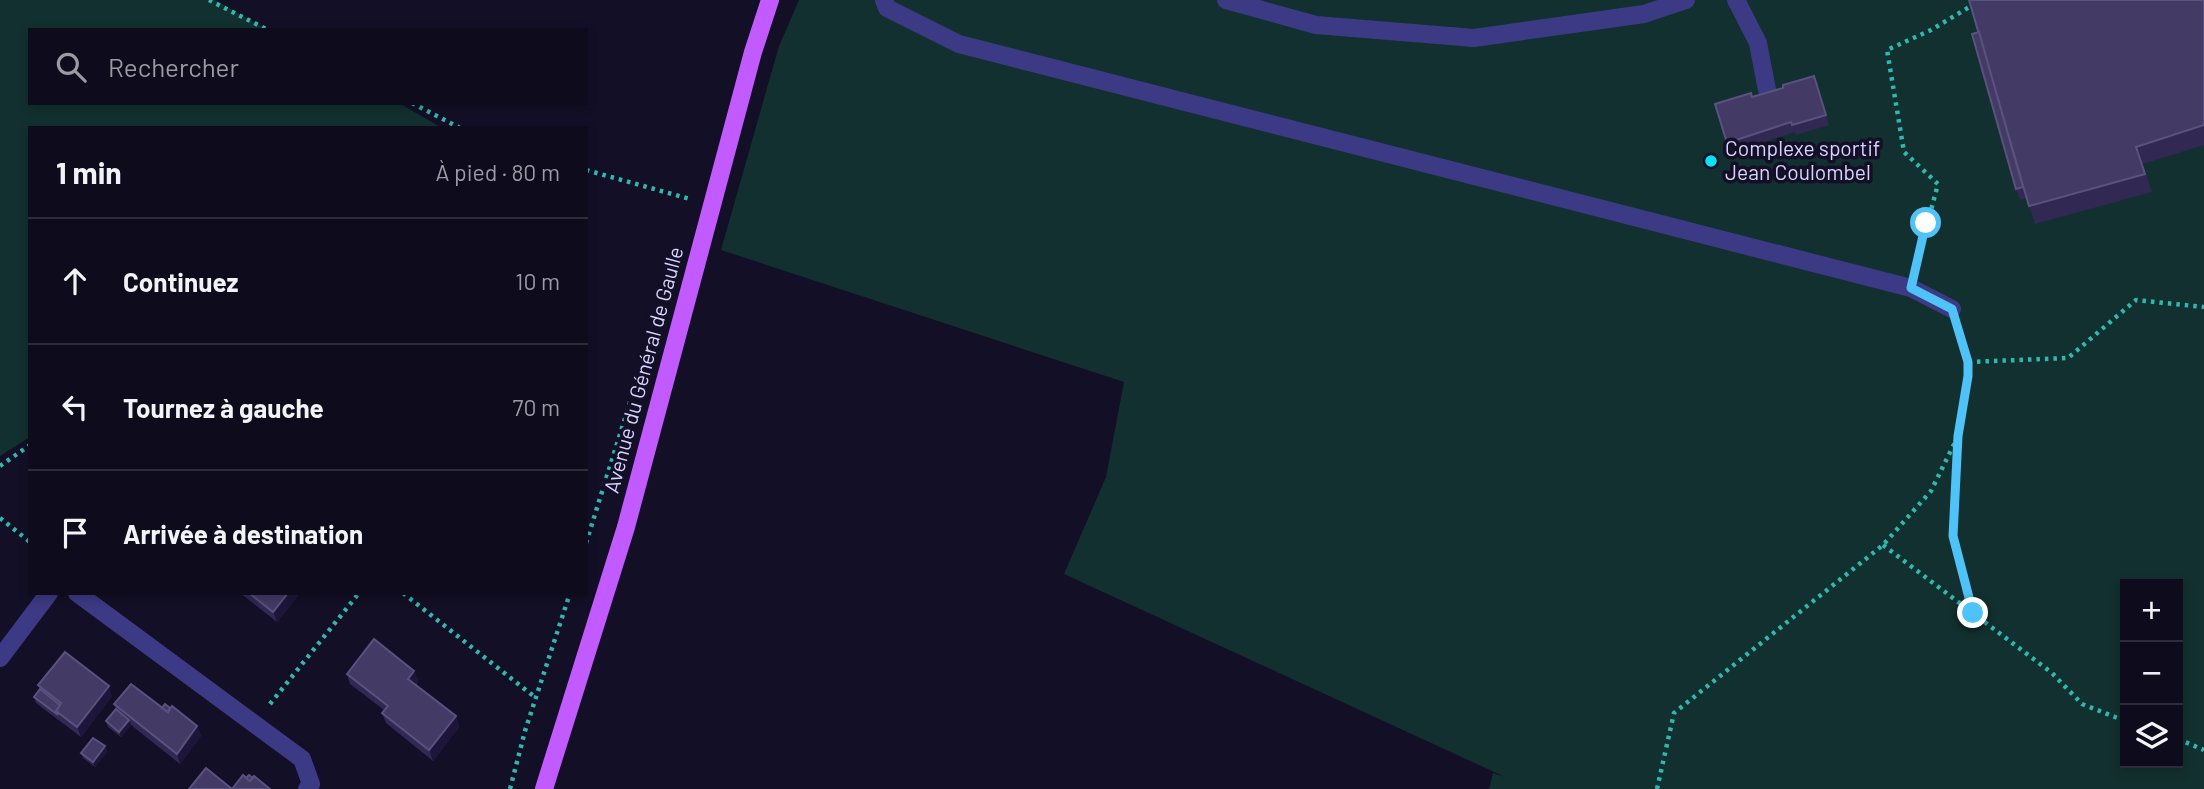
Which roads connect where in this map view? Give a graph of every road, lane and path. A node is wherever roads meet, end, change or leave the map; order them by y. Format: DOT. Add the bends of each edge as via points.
graph roads {
  1 [pos="209,0"];
  2 [pos="770,0"];
  3 [pos="884,0"];
  4 [pos="1226,0"];
  5 [pos="1686,0"];
  6 [pos="1735,0"];
  7 [pos="1981,0"];
  8 [pos="264,28"];
  9 [pos="1767,90"];
  10 [pos="416,105"];
  11 [pos="456,126"];
  12 [pos="588,171"];
  13 [pos="711,205"];
  14 [pos="1911,288"];
  15 [pos="2204,307"];
  16 [pos="1952,309"];
  17 [pos="1968,362"];
  18 [pos="1958,436"];
  19 [pos="28,445"];
  20 [pos="0,466"];
  21 [pos="0,518"];
  22 [pos="28,540"];
  23 [pos="1883,545"];
  24 [pos="47,595"];
  25 [pos="81,595"];
  26 [pos="357,595"];
  27 [pos="405,595"];
  28 [pos="569,595"];
  29 [pos="1973,613"];
  30 [pos="0,658"];
  31 [pos="536,698"];
  32 [pos="2120,719"];
  33 [pos="254,724"];
  34 [pos="2183,741"];
  35 [pos="2204,750"];
  36 [pos="307,789"];
  37 [pos="510,789"];
  38 [pos="544,789"];
  39 [pos="1657,789"];
  1 -- 8 [label="path"];
  2 -- 13 [label="main road, Avenue du Général de Gaulle"];
  3 -- 14 [label="street" via="887,8 959,44"];
  4 -- 5 [label="street" via="1316,25 1474,38 1644,14"];
  6 -- 9 [label="street" via="1758,43"];
  7 -- 14 [label="path" via="1887,50 1905,152 1938,184"];
  10 -- 11 [label="path"];
  12 -- 13 [label="path"];
  13 -- 38 [label="main road, Avenue du Général de Gaulle" via="626,527"];
  14 -- 16 [label="street"];
  15 -- 17 [label="path" via="2136,300 2068,358"];
  16 -- 17 [label="path"];
  17 -- 18 [label="path"];
  18 -- 23 [label="path" via="1931,491"];
  18 -- 29 [label="path" via="1953,536"];
  19 -- 20 [label="path"];
  21 -- 22 [label="path"];
  23 -- 29 [label="path"];
  23 -- 39 [label="path" via="1674,713"];
  24 -- 30 [label="street"];
  25 -- 33 [label="street"];
  26 -- 33 [label="path"];
  27 -- 31 [label="path"];
  28 -- 31 [label="path"];
  29 -- 32 [label="path" via="2052,673 2082,704"];
  31 -- 37 [label="path"];
  33 -- 36 [label="street" via="302,759 311,784"];
  34 -- 35 [label="path"];
}
